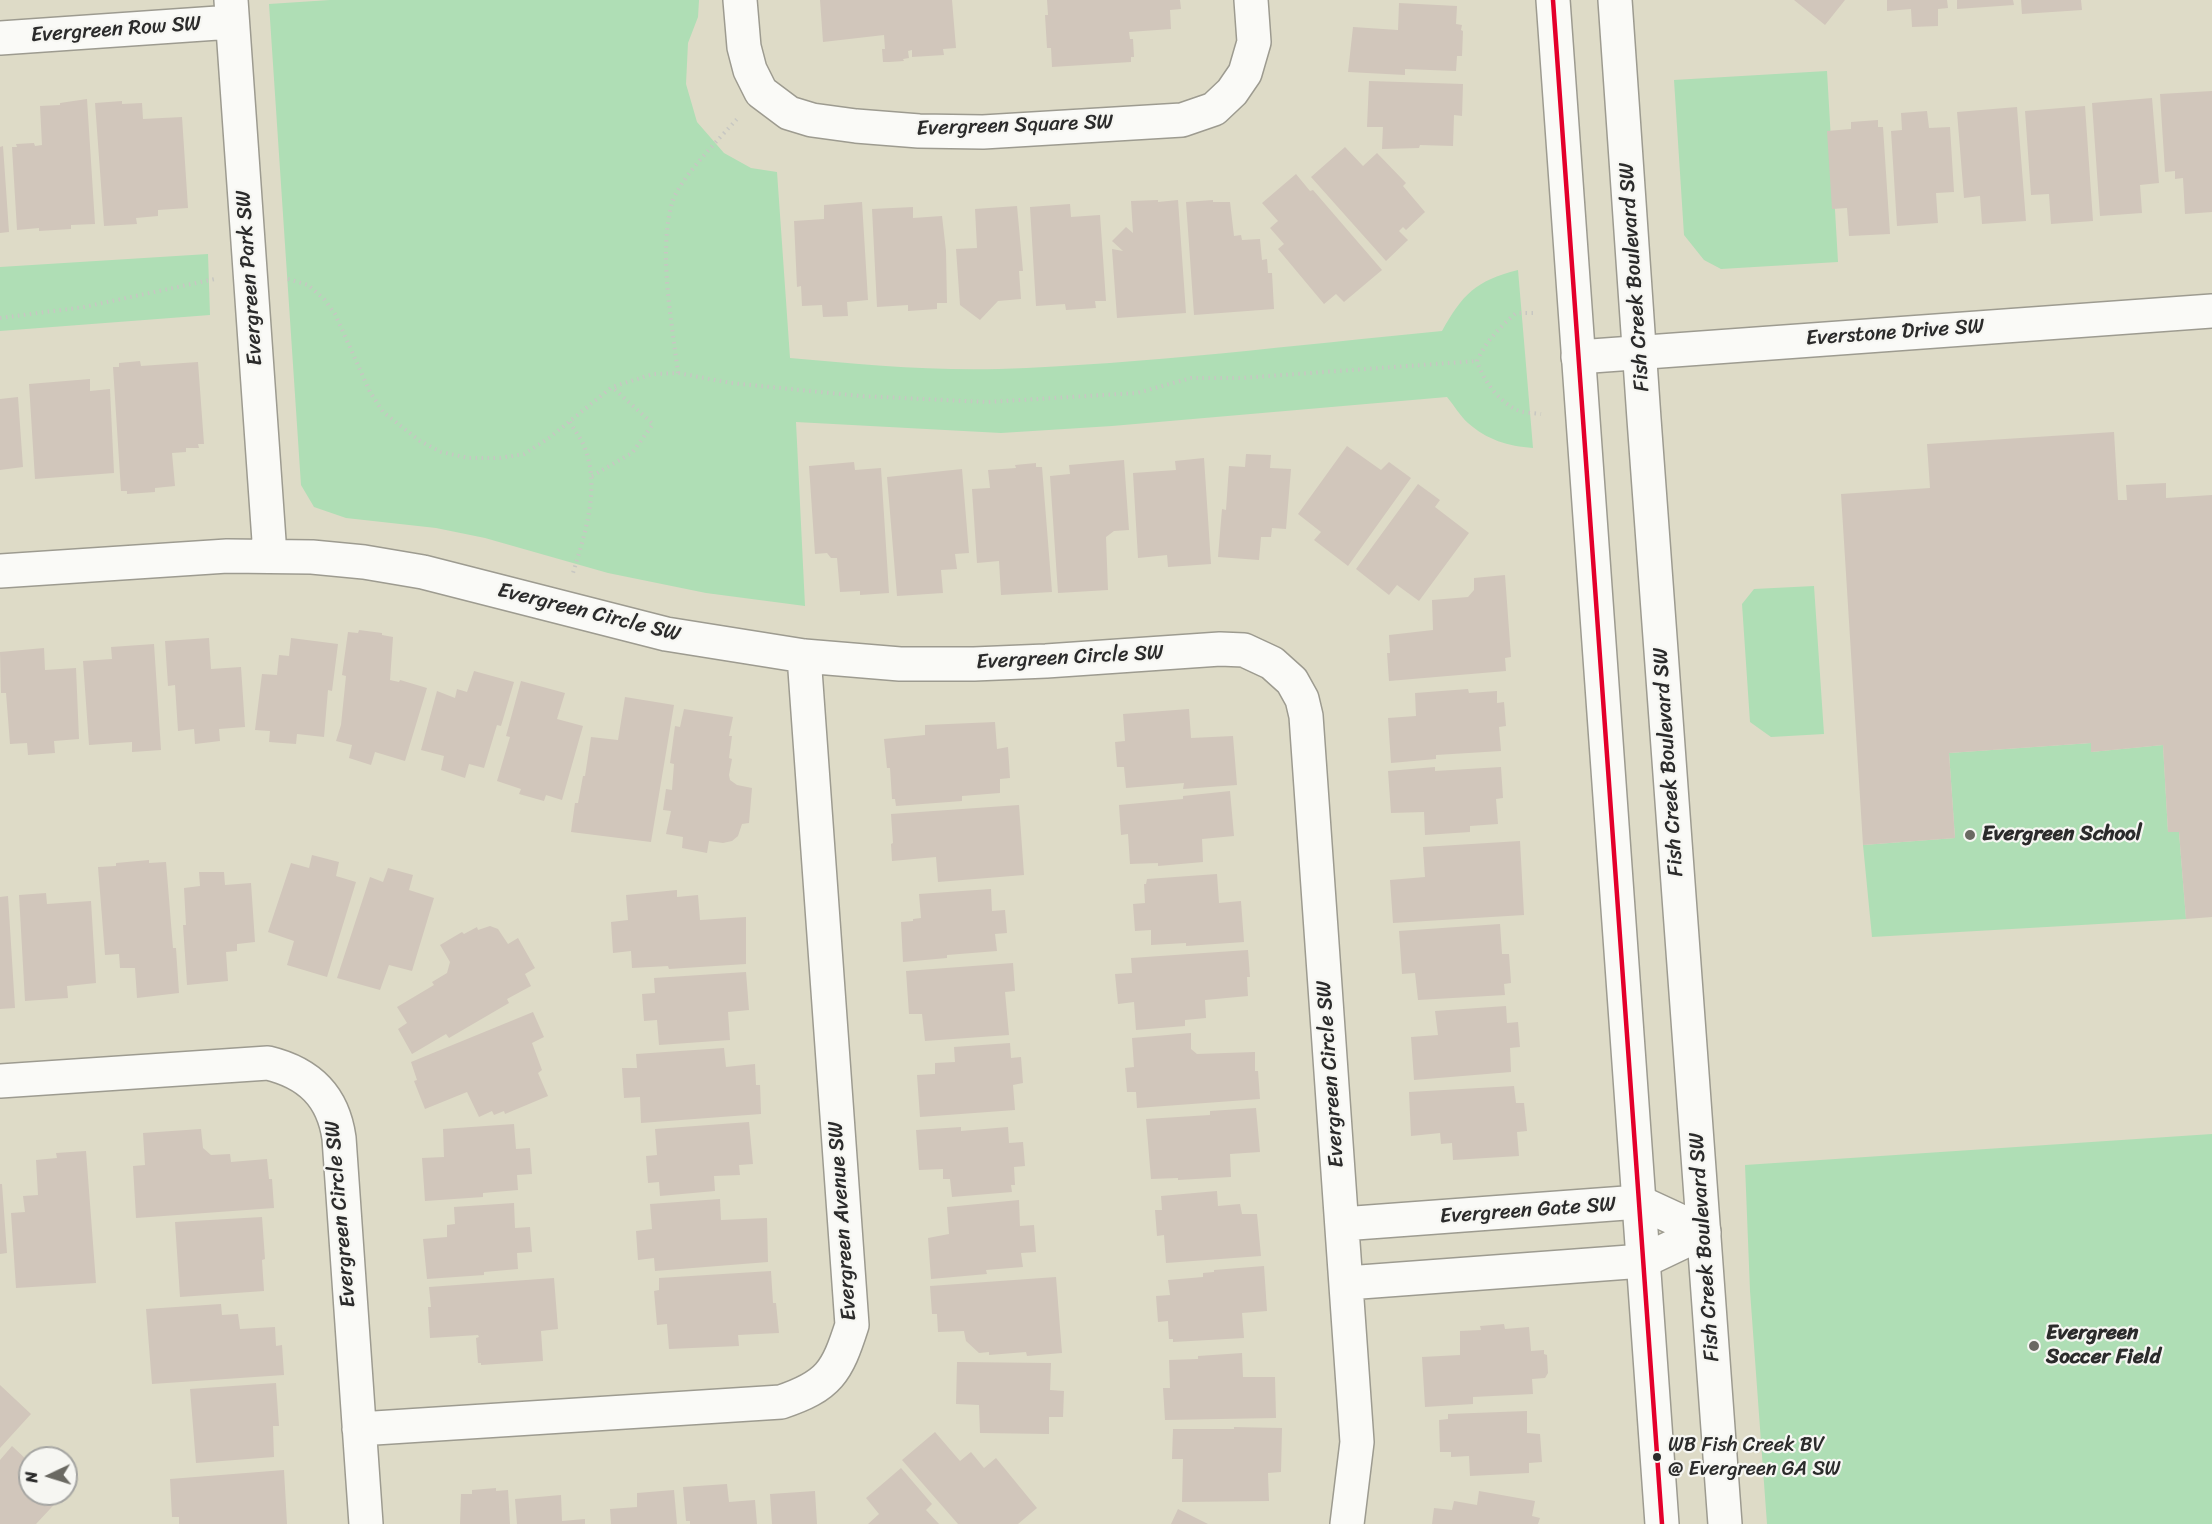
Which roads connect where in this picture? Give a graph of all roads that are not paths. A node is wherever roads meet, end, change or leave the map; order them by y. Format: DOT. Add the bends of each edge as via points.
graph roads {
  1 [pos="740,0"];
  2 [pos="1251,0"];
  3 [pos="1553,0"];
  4 [pos="1615,0"];
  5 [pos="231,11"];
  6 [pos="0,38"];
  7 [pos="2212,311"];
  8 [pos="1640,351"];
  9 [pos="1578,357"];
  10 [pos="270,555"];
  11 [pos="0,571"];
  12 [pos="804,656"];
  13 [pos="0,1081"];
  14 [pos="1639,1202"];
  15 [pos="1342,1224"];
  16 [pos="1704,1232"];
  17 [pos="1643,1261"];
  18 [pos="1347,1283"];
  19 [pos="359,1430"];
  20 [pos="366,1524"];
  21 [pos="1347,1524"];
  22 [pos="1662,1524"];
  23 [pos="1725,1524"];
  1 -- 2 [label="street, Evergreen Square SW" via="750,70 761,92 789,113 856,126 983,132 1182,120 1214,109 1245,73 1254,42"];
  3 -- 9 [label="street"];
  4 -- 8 [label="street, Fish Creek Boulevard SW"];
  5 -- 6 [label="street, Evergreen Row SW"];
  5 -- 10 [label="street, Evergreen Park SW"];
  7 -- 8 [label="street, Everstone Drive SW"];
  8 -- 9 [label="street, Everstone Drive SW"];
  8 -- 16 [label="street, Fish Creek Boulevard SW"];
  9 -- 14 [label="street"];
  10 -- 11 [label="street, Evergreen Circle SW"];
  10 -- 12 [label="street, Evergreen Circle SW" via="423,572 666,634"];
  12 -- 15 [label="street, Evergreen Circle SW" via="900,664 975,664 1236,649 1272,663 1292,681 1306,716"];
  12 -- 19 [label="street, Evergreen Avenue SW" via="852,1325 834,1370 816,1386 781,1402"];
  13 -- 19 [label="street, Evergreen Circle SW" via="268,1063 287,1067 308,1079 336,1119"];
  14 -- 15 [label="street, Evergreen Gate SW"];
  14 -- 16 [label="street, Evergreen Gate SW"];
  14 -- 17 [label="street"];
  15 -- 18 [label="street, Evergreen Circle SW"];
  16 -- 17 [label="street"];
  16 -- 23 [label="street, Fish Creek Boulevard SW"];
  17 -- 18 [label="street"];
  17 -- 22 [label="street"];
  18 -- 21 [label="street, Evergreen Circle SW" via="1358,1442"];
  19 -- 20 [label="street, Evergreen Circle SW"];
}
